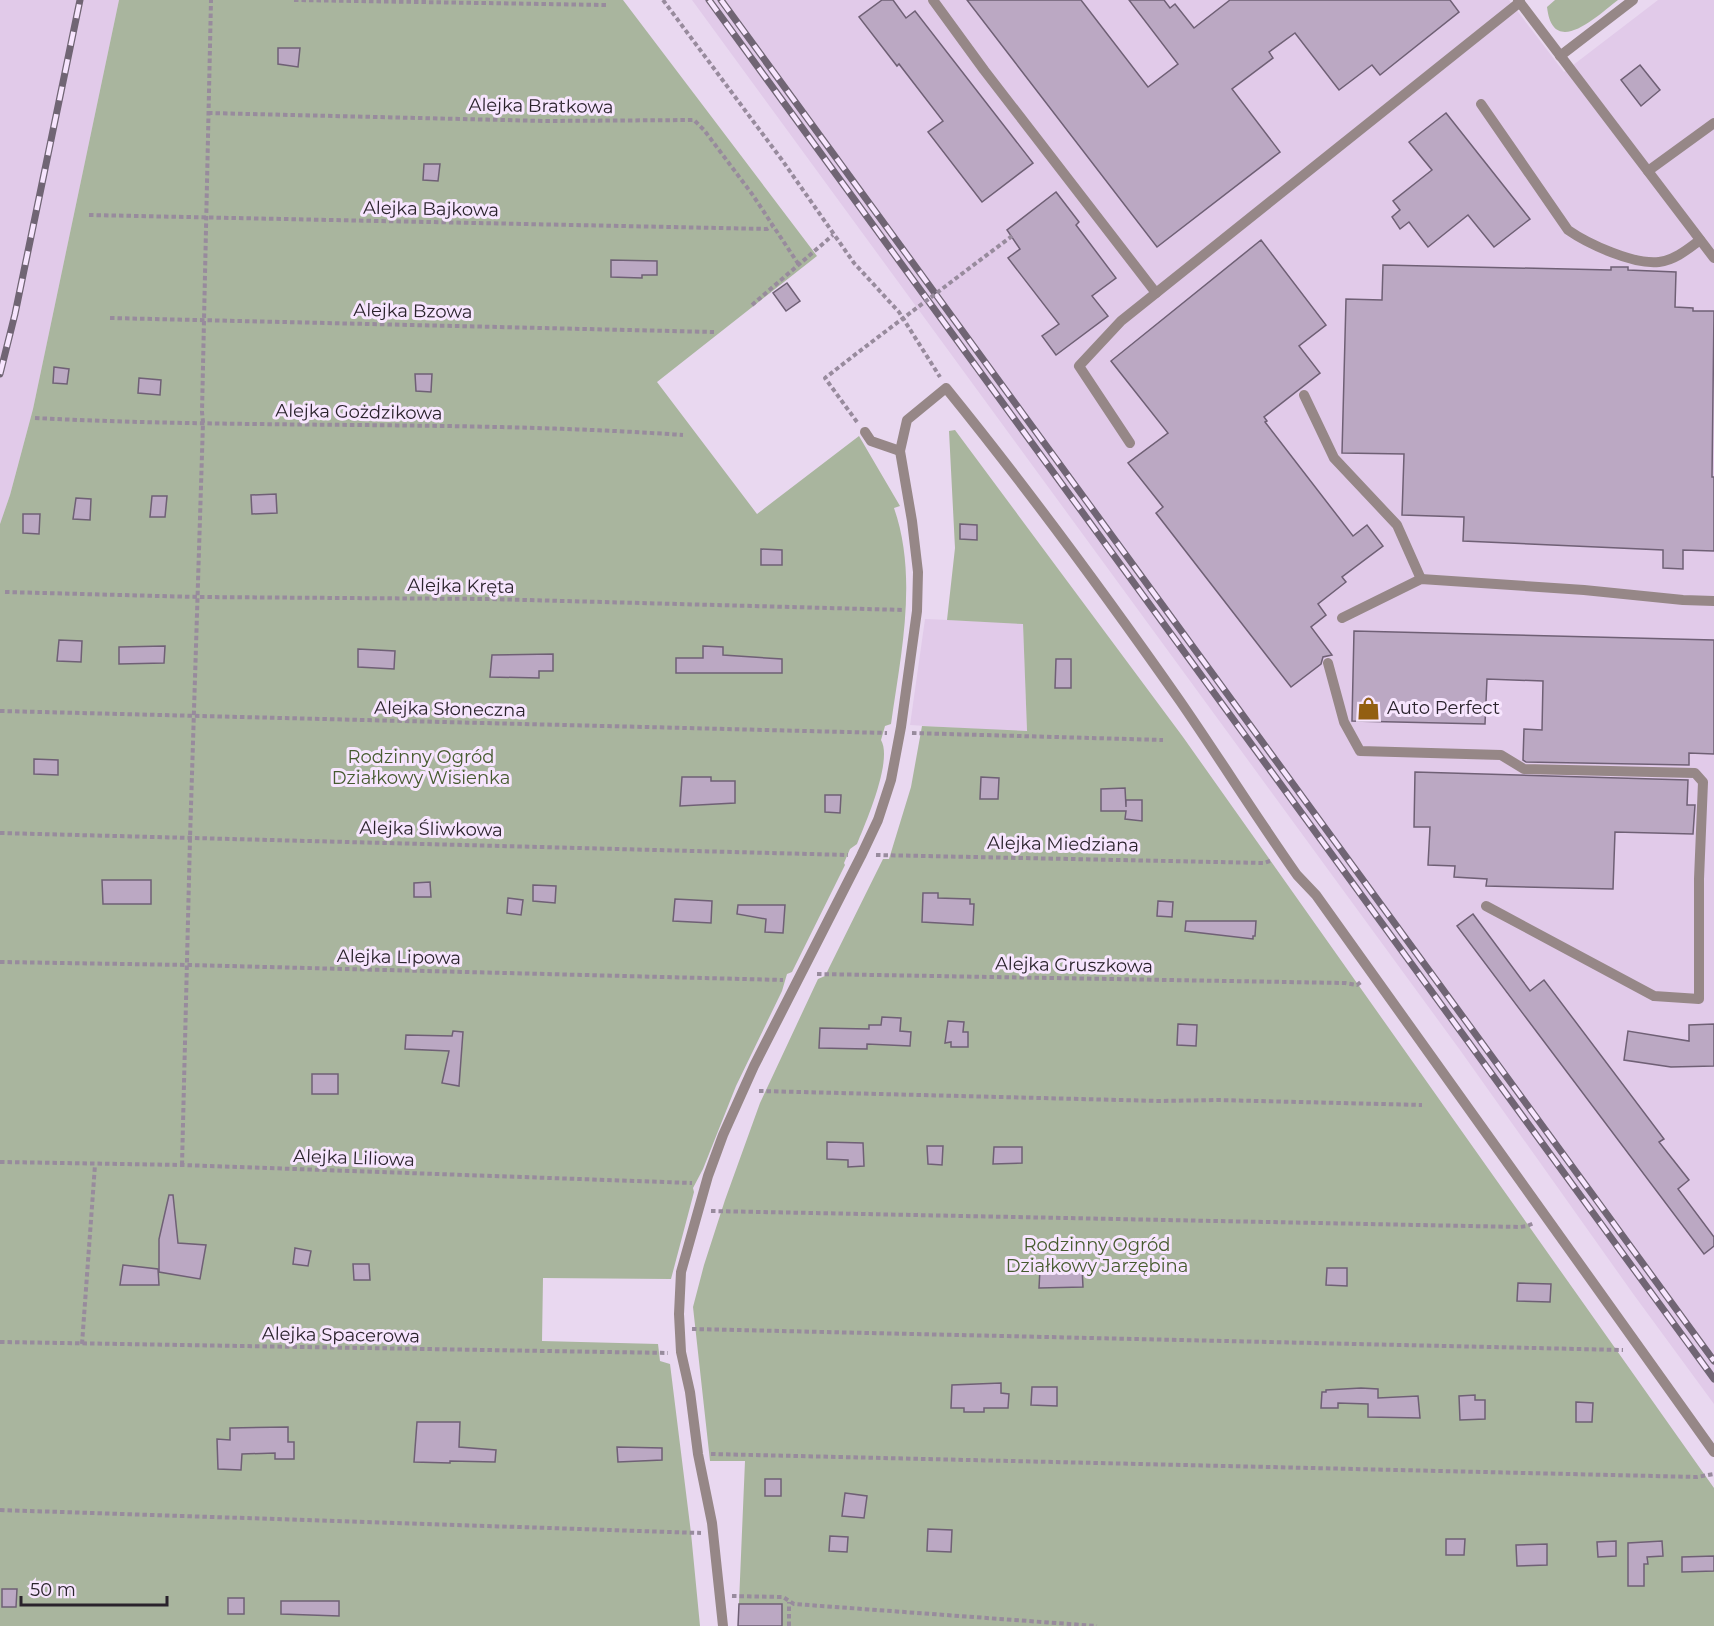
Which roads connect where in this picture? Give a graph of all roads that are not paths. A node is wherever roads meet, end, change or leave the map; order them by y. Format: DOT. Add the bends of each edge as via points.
graph roads {
  1 [pos="933,0"];
  2 [pos="1633,0"];
  3 [pos="1519,1"];
  4 [pos="1560,56"];
  5 [pos="1481,104"];
  6 [pos="1714,123"];
  7 [pos="1648,171"];
  8 [pos="1701,240"];
  9 [pos="1714,258"];
  10 [pos="1155,293"];
  11 [pos="1304,395"];
  12 [pos="865,432"];
  13 [pos="1131,443"];
  14 [pos="900,451"];
  15 [pos="1421,579"];
  16 [pos="1714,600"];
  17 [pos="1342,618"];
  18 [pos="1328,663"];
  19 [pos="1708,783"];
  20 [pos="1486,906"];
  21 [pos="1714,1452"];
  22 [pos="723,1626"];
  1 -- 10 [label="lane"];
  2 -- 4 [label="lane"];
  3 -- 4 [label="lane"];
  3 -- 10 [label="lane"];
  4 -- 7 [label="lane"];
  5 -- 8 [label="lane" via="1568,230 1583,240 1638,260 1659,262 1678,256"];
  6 -- 7 [label="lane"];
  7 -- 8 [label="lane"];
  8 -- 9 [label="lane"];
  10 -- 13 [label="lane" via="1121,321 1079,366"];
  11 -- 15 [label="lane" via="1334,458 1398,525"];
  12 -- 14 [label="lane" via="871,441"];
  14 -- 21 [label="lane" via="907,420 946,388 1075,554 1287,860 1316,895"];
  14 -- 22 [label="lane" via="918,572 917,611 891,780 861,856 753,1066 723,1135 681,1272 681,1352 713,1533"];
  15 -- 16 [label="lane"];
  15 -- 17 [label="lane"];
  18 -- 19 [label="lane" via="1344,722 1360,751 1501,755 1524,769 1695,773"];
  19 -- 20 [label="lane" via="1699,879 1699,999 1654,996"];
}
